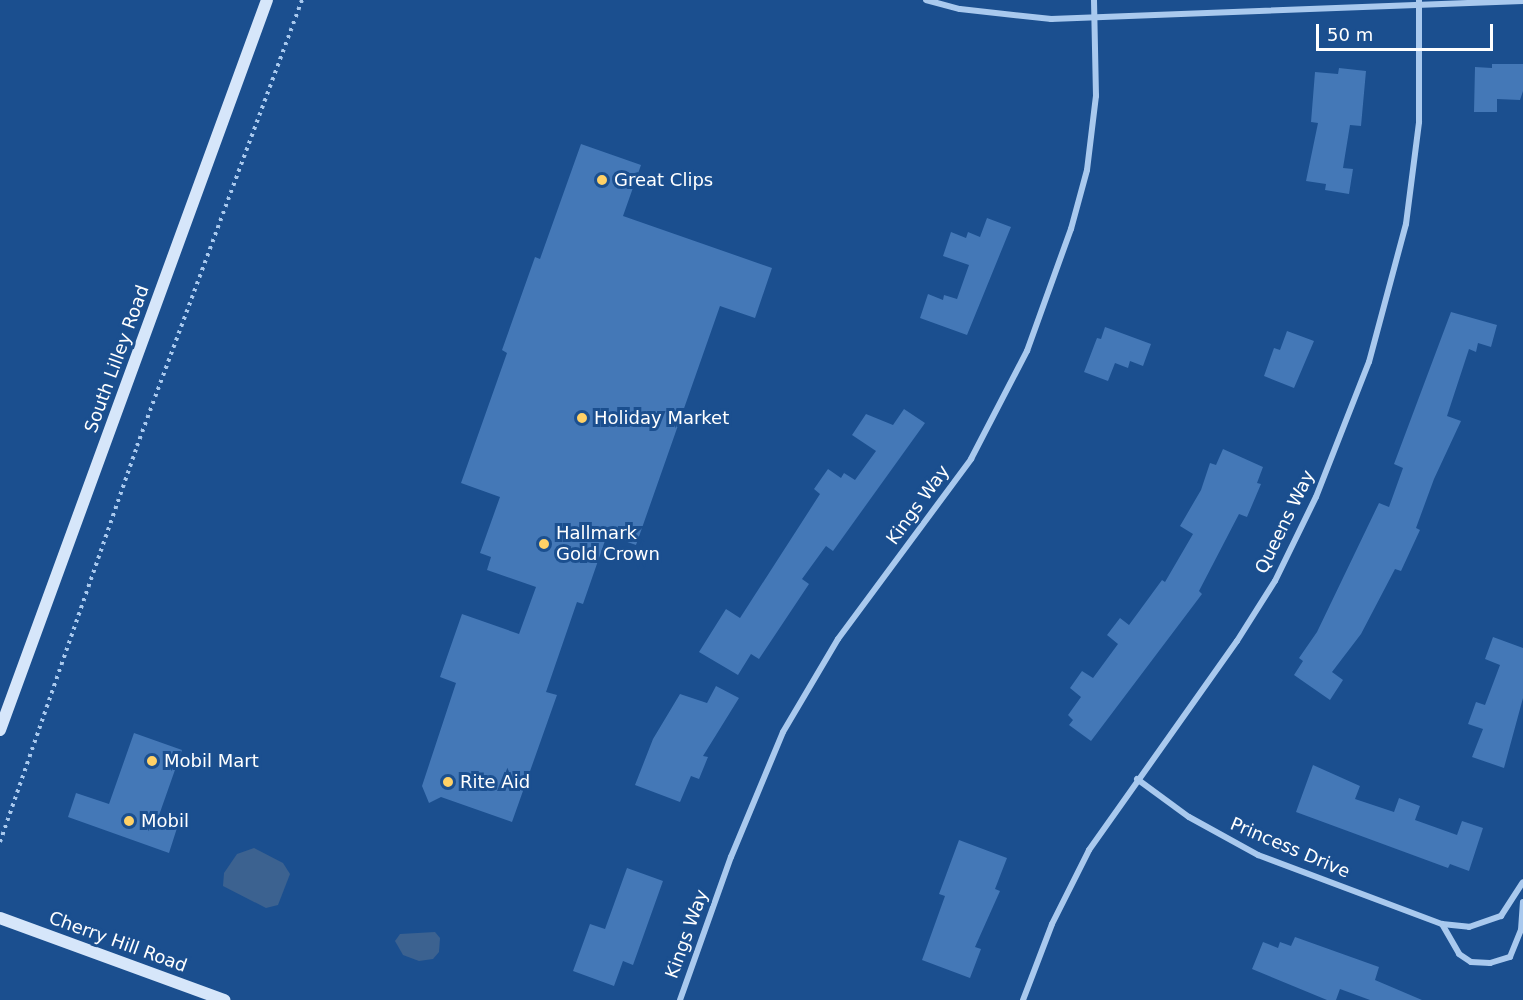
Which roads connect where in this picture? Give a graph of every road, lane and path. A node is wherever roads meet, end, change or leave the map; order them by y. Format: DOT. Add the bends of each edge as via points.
graph roads {
  1 [pos="267,0"];
  2 [pos="302,0"];
  3 [pos="927,0"];
  4 [pos="1094,0"];
  5 [pos="1523,1"];
  6 [pos="1419,2"];
  7 [pos="1095,19"];
  8 [pos="0,730"];
  9 [pos="1137,779"];
  10 [pos="0,842"];
  11 [pos="1523,882"];
  12 [pos="1523,902"];
  13 [pos="0,918"];
  14 [pos="1442,924"];
  15 [pos="224,1000"];
  16 [pos="680,1000"];
  17 [pos="1023,1000"];
  1 -- 8 [label="street, South Lilley Road"];
  2 -- 10 [label="path" via="137,446"];
  3 -- 7 [label="street" via="1011,16"];
  4 -- 7 [label="street, Kings Way"];
  5 -- 6 [label="street"];
  6 -- 7 [label="street"];
  6 -- 9 [label="street, Queens Way" via="1419,122 1413,177 1396,271 1369,362 1316,497 1275,580 1237,641"];
  7 -- 16 [label="street, Kings Way" via="1096,96 1087,170 1071,229 1027,351 971,459 838,639 789,722 755,794"];
  9 -- 14 [label="street, Princess Drive" via="1189,817 1258,855"];
  9 -- 17 [label="street, Queens Way" via="1069,886"];
  11 -- 14 [label="street, Princess Drive" via="1501,915 1469,927"];
  12 -- 14 [label="street" via="1521,930 1510,957 1490,963 1471,962 1459,954"];
  13 -- 15 [label="street, Cherry Hill Road"];
}
